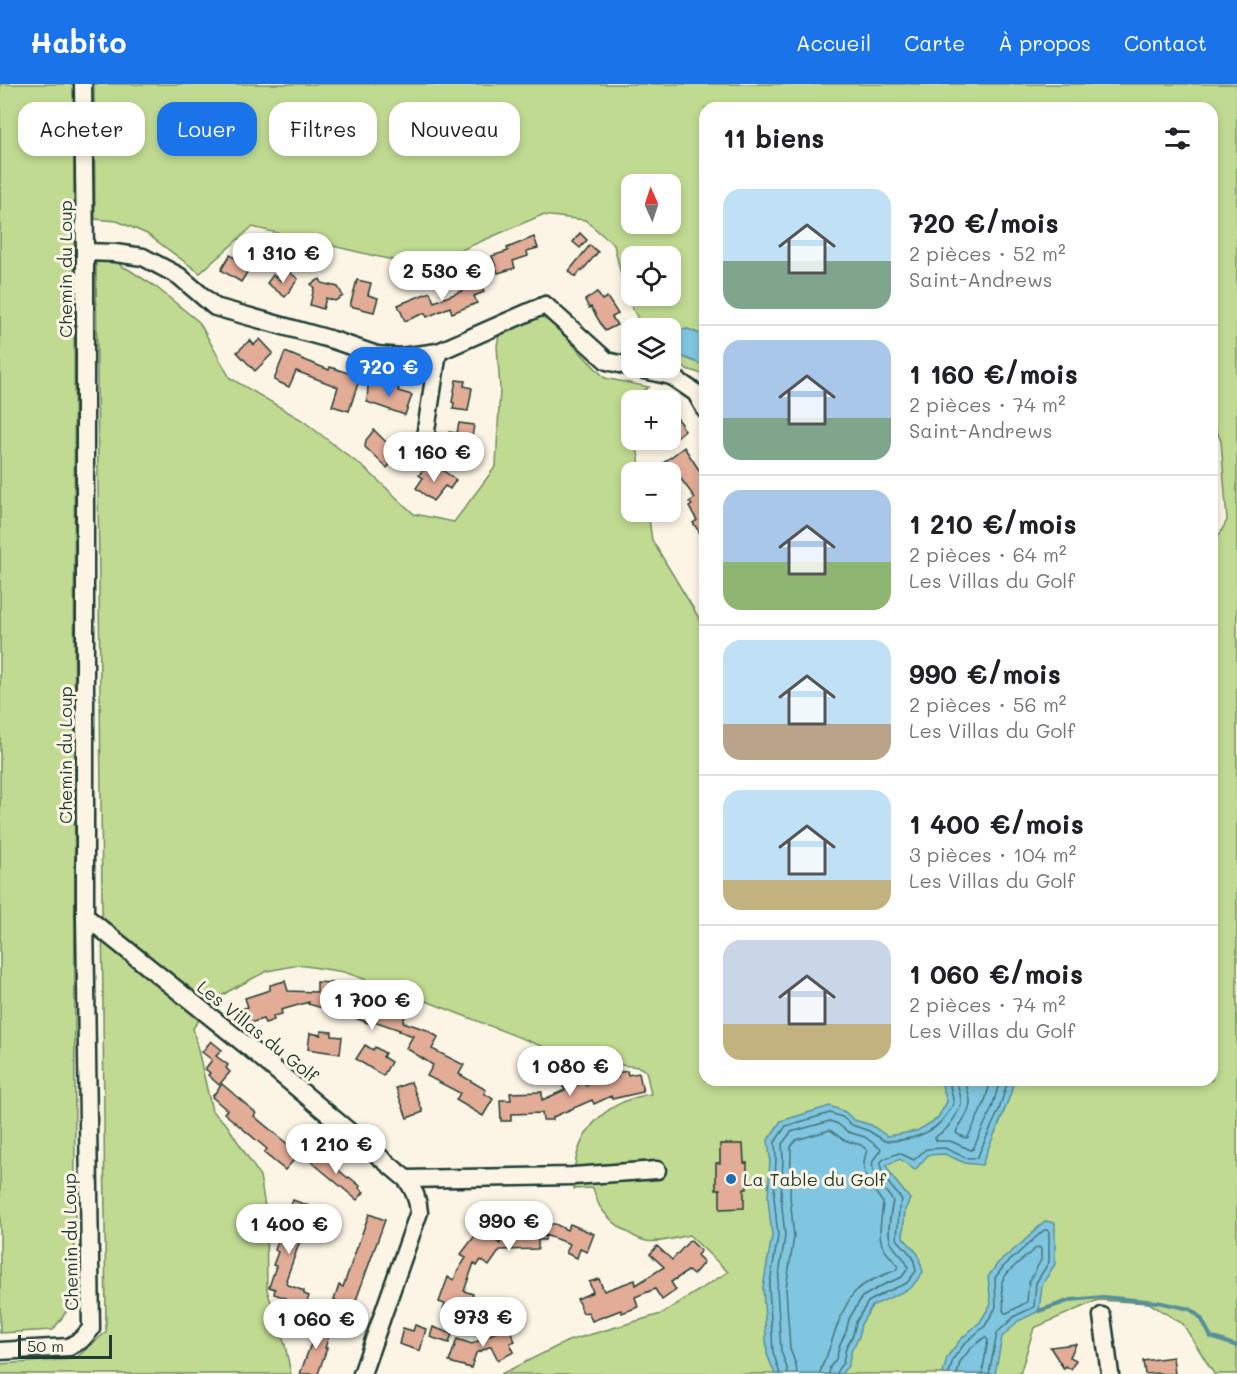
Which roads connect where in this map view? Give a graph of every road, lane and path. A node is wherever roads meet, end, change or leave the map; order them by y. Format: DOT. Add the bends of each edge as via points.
graph roads {
  1 [pos="83,84"];
  2 [pos="85,252"];
  3 [pos="438,352"];
  4 [pos="621,364"];
  5 [pos="674,378"];
  6 [pos="699,398"];
  7 [pos="423,450"];
  8 [pos="85,916"];
  9 [pos="657,1170"];
  10 [pos="406,1179"];
  11 [pos="1102,1316"];
  12 [pos="0,1351"];
  13 [pos="362,1374"];
  14 [pos="1110,1374"];
  1 -- 2 [label="street, Chemin du Loup"];
  2 -- 3 [label="street" via="143,257 179,276 214,308 377,355 401,357"];
  2 -- 8 [label="street, Chemin du Loup"];
  3 -- 4 [label="street" via="545,305 606,361"];
  3 -- 7 [label="street"];
  5 -- 6 [label="street"];
  8 -- 10 [label="street, Les Villas du Golf"];
  8 -- 12 [label="street, Chemin du Loup" via="91,1329 69,1347"];
  9 -- 10 [label="street"];
  10 -- 13 [label="street, Les Villas du Golf" via="415,1194 418,1212"];
  11 -- 14 [label="street"];
}
